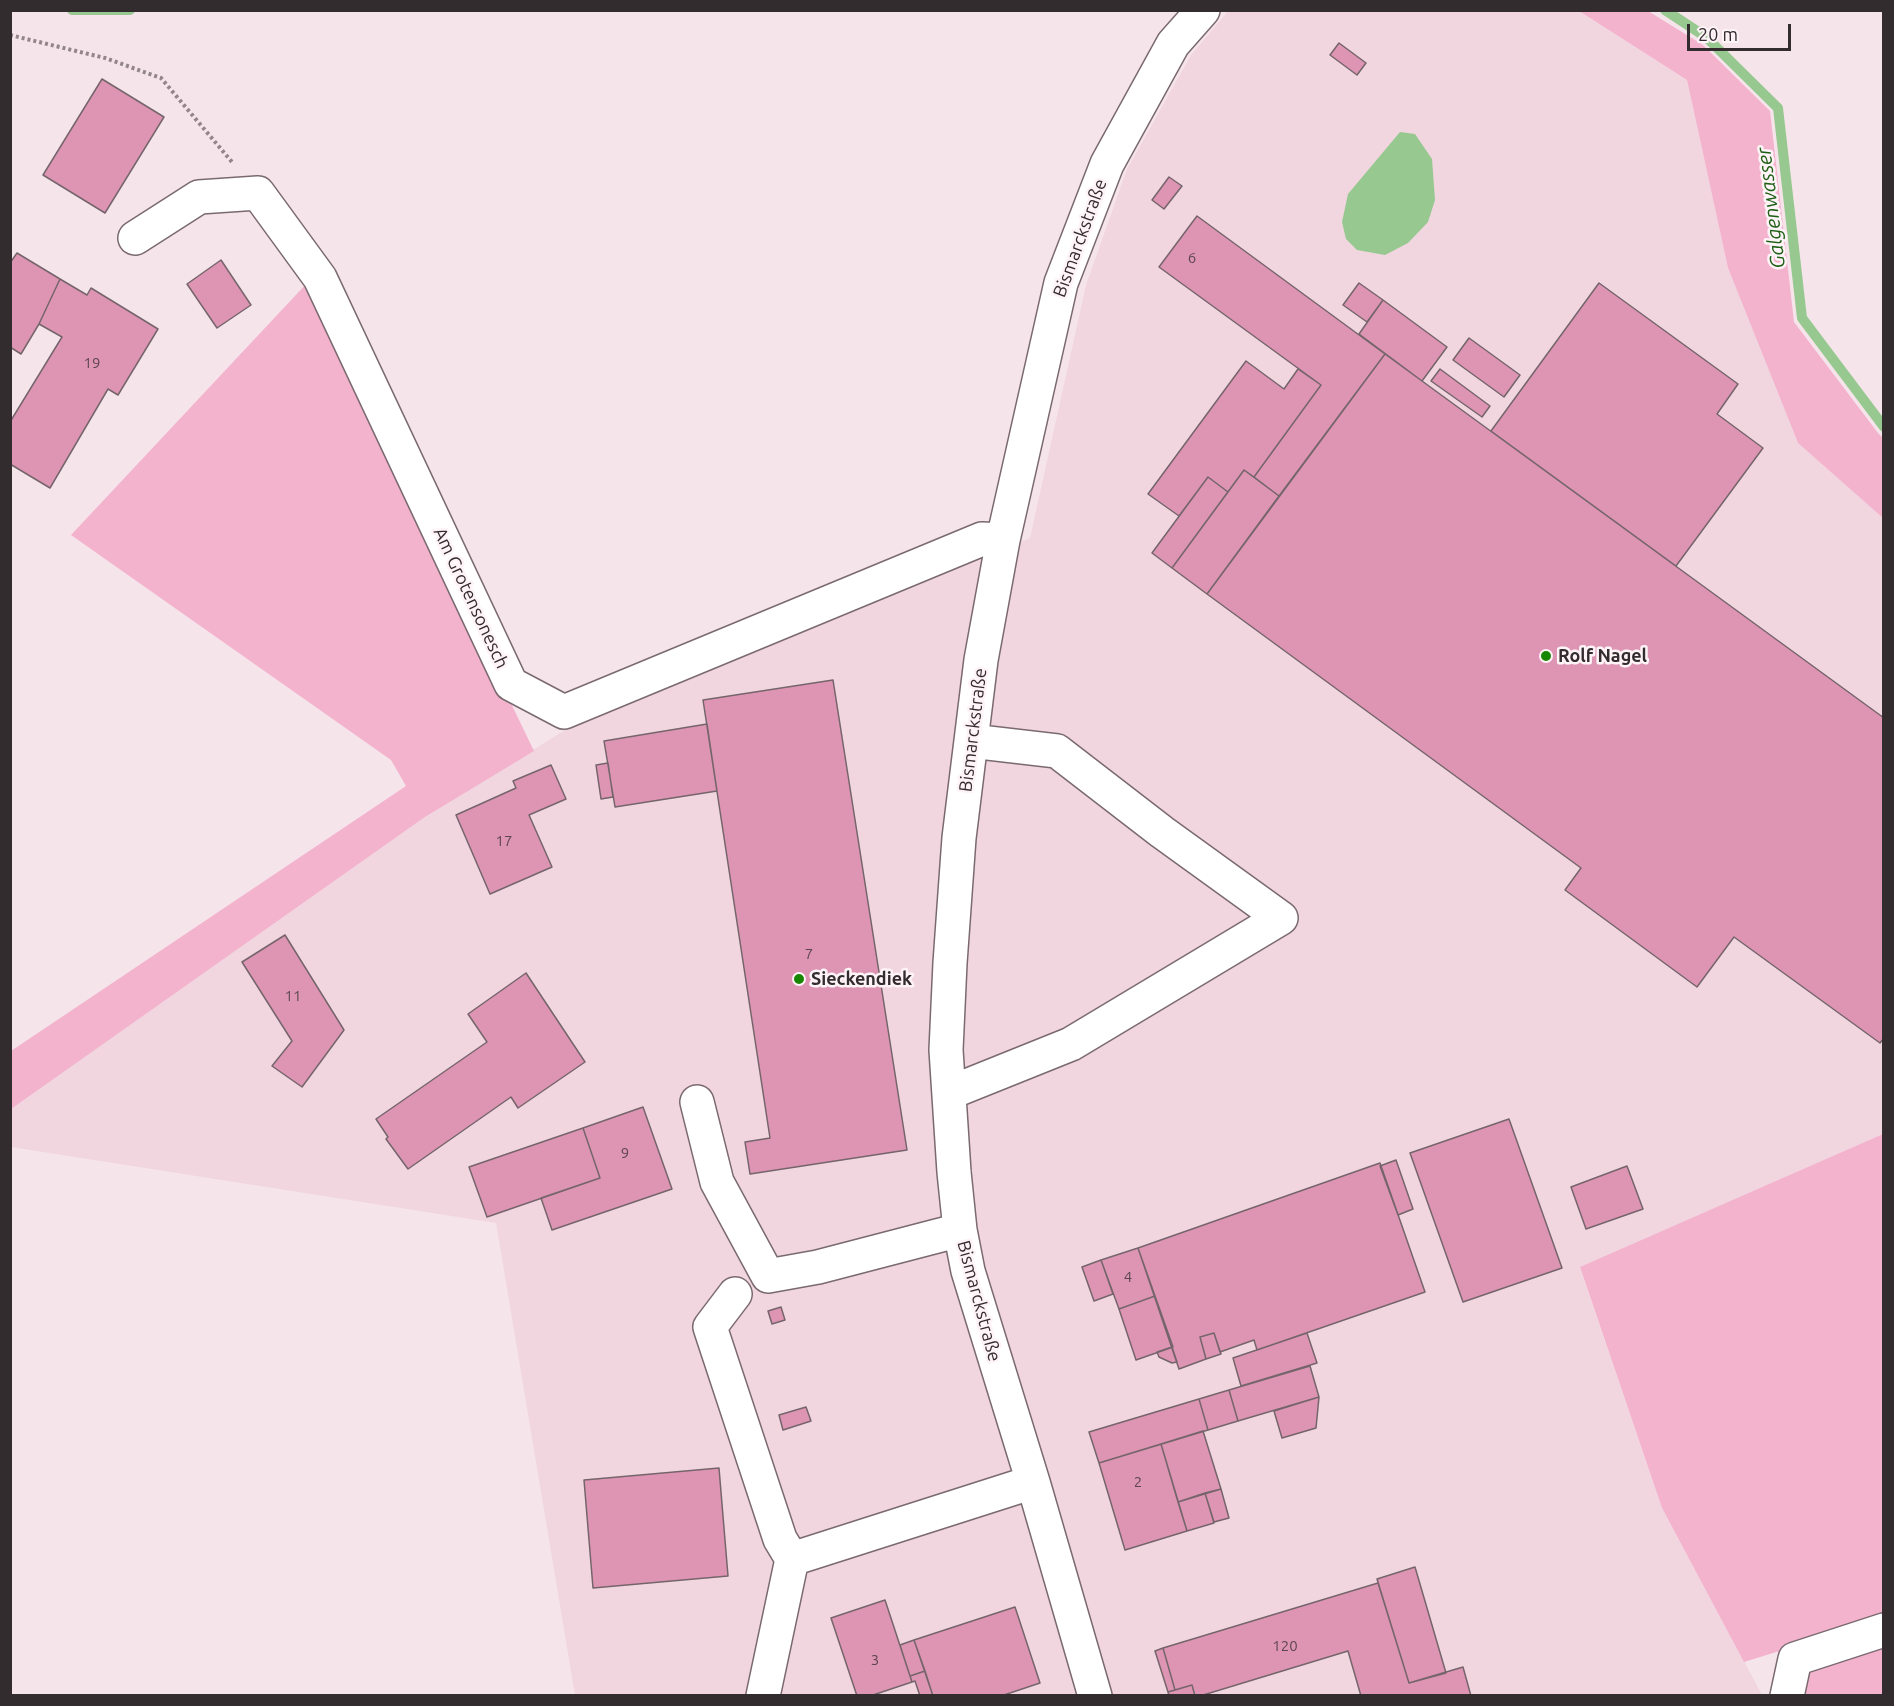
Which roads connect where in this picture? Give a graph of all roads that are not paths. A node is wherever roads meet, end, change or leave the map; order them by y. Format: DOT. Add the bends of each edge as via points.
graph roads {
  1 [pos="1203,10"];
  2 [pos="135,238"];
  3 [pos="1003,540"];
  4 [pos="972,741"];
  5 [pos="949,1093"];
  6 [pos="697,1102"];
  7 [pos="960,1230"];
  8 [pos="735,1294"];
  9 [pos="1033,1482"];
  10 [pos="792,1559"];
  11 [pos="1884,1630"];
  12 [pos="763,1695"];
  13 [pos="1095,1695"];
  14 [pos="1787,1695"];
  1 -- 3 [label="street, Bismarckstraße" via="1173,45 1107,164 1061,283"];
  2 -- 3 [label="street, Am Grotensonesch" via="199,197 258,193 320,278 511,684 564,712 982,539"];
  3 -- 4 [label="street, Bismarckstraße" via="981,660"];
  4 -- 5 [label="street, Bismarckstraße" via="950,963 946,1050"];
  4 -- 5 [label="street" via="1057,751 1281,918 1071,1044"];
  5 -- 7 [label="street, Bismarckstraße"];
  6 -- 7 [label="street" via="717,1182 768,1276"];
  7 -- 9 [label="street, Bismarckstraße" via="968,1271"];
  8 -- 10 [label="street" via="710,1327 780,1539"];
  9 -- 10 [label="street"];
  9 -- 13 [label="street, Bismarckstraße"];
  10 -- 12 [label="street"];
  11 -- 14 [label="street" via="1795,1659"];
}
